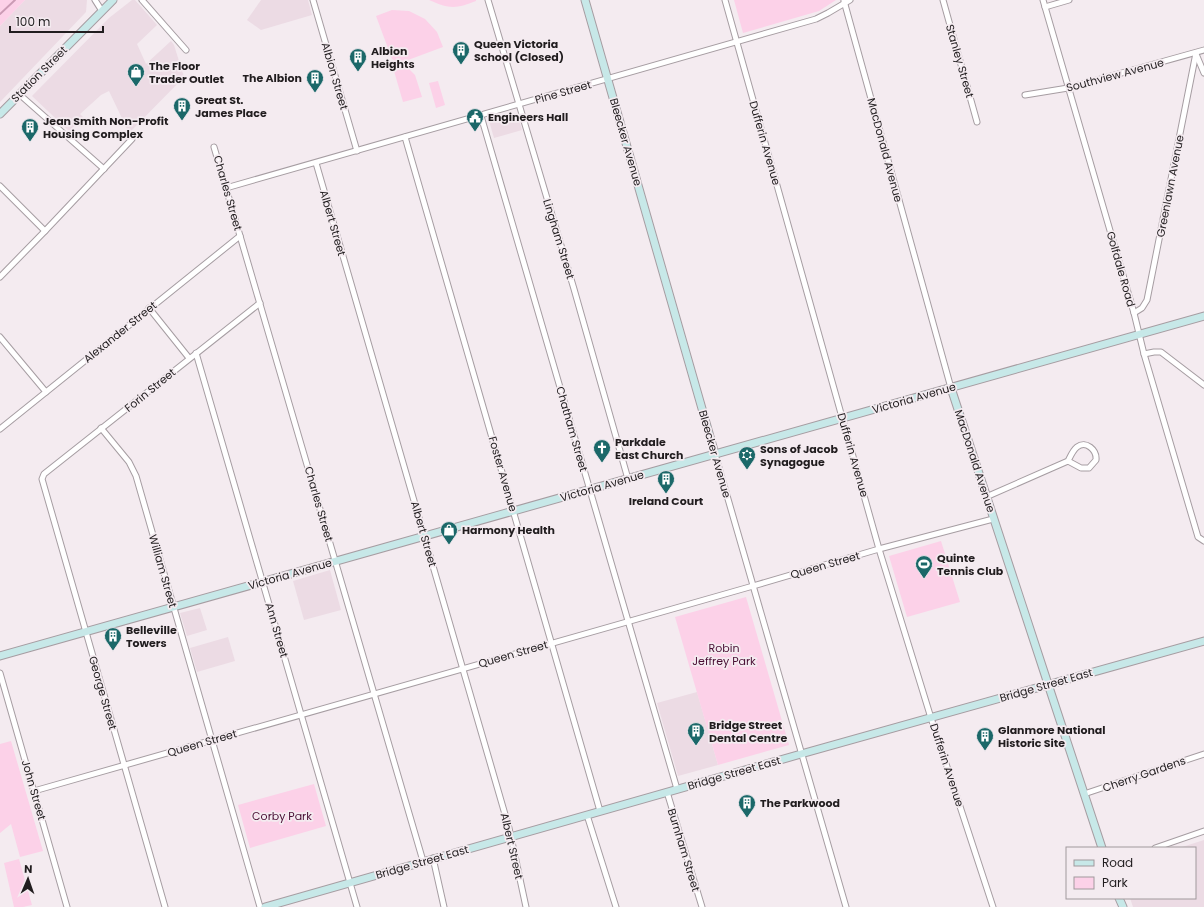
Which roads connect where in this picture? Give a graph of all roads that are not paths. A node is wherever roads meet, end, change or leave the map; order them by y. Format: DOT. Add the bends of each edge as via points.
graph roads {
  1 [pos="95,0"];
  2 [pos="113,0"];
  3 [pos="142,0"];
  4 [pos="313,0"];
  5 [pos="488,0"];
  6 [pos="585,0"];
  7 [pos="725,0"];
  8 [pos="943,0"];
  9 [pos="1043,0"];
  10 [pos="1069,0"];
  11 [pos="846,1"];
  12 [pos="1045,7"];
  13 [pos="102,11"];
  14 [pos="737,42"];
  15 [pos="186,50"];
  16 [pos="1204,50"];
  17 [pos="1196,53"];
  18 [pos="1204,74"];
  19 [pos="608,79"];
  20 [pos="1068,88"];
  21 [pos="19,94"];
  22 [pos="1025,95"];
  23 [pos="519,105"];
  24 [pos="0,114"];
  25 [pos="481,116"];
  26 [pos="977,122"];
  27 [pos="405,137"];
  28 [pos="132,139"];
  29 [pos="214,147"];
  30 [pos="357,151"];
  31 [pos="316,163"];
  32 [pos="104,170"];
  33 [pos="0,186"];
  34 [pos="226,188"];
  35 [pos="45,231"];
  36 [pos="240,236"];
  37 [pos="0,277"];
  38 [pos="260,303"];
  39 [pos="149,308"];
  40 [pos="1134,313"];
  41 [pos="1204,316"];
  42 [pos="1138,335"];
  43 [pos="0,337"];
  44 [pos="196,353"];
  45 [pos="1144,354"];
  46 [pos="189,358"];
  47 [pos="1204,385"];
  48 [pos="951,388"];
  49 [pos="46,392"];
  50 [pos="842,418"];
  51 [pos="102,428"];
  52 [pos="0,429"];
  53 [pos="715,454"];
  54 [pos="1068,461"];
  55 [pos="42,479"];
  56 [pos="628,479"];
  57 [pos="589,490"];
  58 [pos="986,497"];
  59 [pos="513,511"];
  60 [pos="993,519"];
  61 [pos="424,536"];
  62 [pos="1204,541"];
  63 [pos="879,549"];
  64 [pos="336,562"];
  65 [pos="264,582"];
  66 [pos="753,586"];
  67 [pos="174,606"];
  68 [pos="628,622"];
  69 [pos="85,632"];
  70 [pos="1204,641"];
  71 [pos="552,643"];
  72 [pos="0,656"];
  73 [pos="462,668"];
  74 [pos="0,673"];
  75 [pos="1048,684"];
  76 [pos="374,693"];
  77 [pos="301,714"];
  78 [pos="931,718"];
  79 [pos="212,740"];
  80 [pos="801,754"];
  81 [pos="1204,754"];
  82 [pos="123,765"];
  83 [pos="676,789"];
  84 [pos="34,790"];
  85 [pos="667,792"];
  86 [pos="1084,794"];
  87 [pos="600,811"];
  88 [pos="587,815"];
  89 [pos="1204,832"];
  90 [pos="510,837"];
  91 [pos="1102,847"];
  92 [pos="1158,847"];
  93 [pos="433,858"];
  94 [pos="423,861"];
  95 [pos="350,883"];
  96 [pos="67,907"];
  97 [pos="165,907"];
  98 [pos="260,907"];
  99 [pos="264,907"];
  100 [pos="357,907"];
  101 [pos="444,907"];
  102 [pos="526,907"];
  103 [pos="616,907"];
  104 [pos="702,907"];
  105 [pos="846,907"];
  106 [pos="993,907"];
  1 -- 13 [label="street"];
  2 -- 13 [label="street, Station Street"];
  3 -- 15 [label="street"];
  4 -- 30 [label="street, Albion Street"];
  5 -- 23 [label="street, Lingham Street"];
  6 -- 19 [label="street, Bleecker Avenue"];
  7 -- 14 [label="street, Dufferin Avenue"];
  8 -- 26 [label="street, Stanley Street"];
  9 -- 12 [label="street, Golfdale Road"];
  10 -- 12 [label="street"];
  11 -- 14 [label="street, Pine Street" via="816,19"];
  11 -- 48 [label="street, MacDonald Avenue"];
  12 -- 20 [label="street, Golfdale Road"];
  13 -- 21 [label="street, Station Street"];
  14 -- 19 [label="street, Pine Street"];
  14 -- 50 [label="street, Dufferin Avenue"];
  16 -- 17 [label="street, Southview Avenue"];
  17 -- 18 [label="street"];
  17 -- 20 [label="street, Southview Avenue"];
  17 -- 40 [label="street, Greenlawn Avenue" via="1146,300 1142,308"];
  19 -- 23 [label="street, Pine Street"];
  19 -- 53 [label="street, Bleecker Avenue"];
  20 -- 22 [label="street, Southview Avenue"];
  20 -- 40 [label="street, Golfdale Road"];
  21 -- 24 [label="street, Station Street"];
  21 -- 32 [label="street"];
  23 -- 25 [label="street, Pine Street"];
  23 -- 56 [label="street, Lingham Street"];
  25 -- 27 [label="street, Pine Street"];
  25 -- 57 [label="street, Chatham Street"];
  27 -- 30 [label="street, Pine Street"];
  27 -- 59 [label="street, Foster Avenue"];
  28 -- 32 [label="street"];
  29 -- 34 [label="street, Charles Street"];
  30 -- 31 [label="street, Pine Street"];
  31 -- 34 [label="street, Pine Street"];
  31 -- 61 [label="street, Albert Street"];
  32 -- 35 [label="street"];
  33 -- 35 [label="street"];
  34 -- 36 [label="street, Charles Street"];
  35 -- 37 [label="street"];
  36 -- 38 [label="street, Charles Street"];
  36 -- 39 [label="street, Alexander Street"];
  38 -- 44 [label="street, Forin Street"];
  38 -- 64 [label="street, Charles Street"];
  39 -- 46 [label="street"];
  39 -- 49 [label="street, Alexander Street"];
  40 -- 42 [label="street, Golfdale Road"];
  41 -- 42 [label="street, Victoria Avenue"];
  42 -- 45 [label="street, Golfdale Road"];
  42 -- 48 [label="street, Victoria Avenue"];
  43 -- 49 [label="street"];
  44 -- 46 [label="street, Forin Street"];
  44 -- 65 [label="street, Ann Street"];
  45 -- 47 [label="street" via="1161,352"];
  45 -- 62 [label="street, Golfdale Road" via="1198,537"];
  46 -- 51 [label="street, Forin Street"];
  48 -- 50 [label="street, Victoria Avenue"];
  48 -- 58 [label="street, MacDonald Avenue"];
  49 -- 52 [label="street, Alexander Street"];
  50 -- 53 [label="street, Victoria Avenue"];
  50 -- 63 [label="street, Dufferin Avenue"];
  51 -- 55 [label="street, Forin Street" via="44,474"];
  51 -- 67 [label="street, William Street" via="133,468"];
  53 -- 56 [label="street, Victoria Avenue"];
  53 -- 66 [label="street, Bleecker Avenue"];
  54 -- 54 [label="street" via="1081,468 1089,468 1096,460 1095,451 1087,445 1079,446"];
  54 -- 58 [label="street"];
  55 -- 69 [label="street, George Street"];
  56 -- 57 [label="street, Victoria Avenue"];
  57 -- 59 [label="street, Victoria Avenue"];
  57 -- 68 [label="street, Chatham Street"];
  58 -- 60 [label="street, MacDonald Avenue"];
  59 -- 61 [label="street, Victoria Avenue"];
  59 -- 71 [label="street, Foster Avenue"];
  60 -- 63 [label="street, Queen Street"];
  60 -- 75 [label="street, MacDonald Avenue"];
  61 -- 64 [label="street, Victoria Avenue"];
  61 -- 73 [label="street, Albert Street"];
  63 -- 66 [label="street, Queen Street"];
  63 -- 78 [label="street, Dufferin Avenue"];
  64 -- 65 [label="street, Victoria Avenue"];
  64 -- 76 [label="street, Charles Street"];
  65 -- 67 [label="street, Victoria Avenue"];
  65 -- 77 [label="street, Ann Street"];
  66 -- 68 [label="street, Queen Street"];
  66 -- 80 [label="street, Bleecker Avenue"];
  67 -- 69 [label="street, Victoria Avenue"];
  67 -- 79 [label="street, William Street"];
  68 -- 71 [label="street, Queen Street"];
  68 -- 83 [label="street, Chatham Street"];
  69 -- 72 [label="street, Victoria Avenue"];
  69 -- 82 [label="street, George Street"];
  70 -- 75 [label="street, Bridge Street East"];
  71 -- 73 [label="street, Queen Street"];
  71 -- 87 [label="street, Foster Avenue"];
  73 -- 76 [label="street, Queen Street"];
  73 -- 90 [label="street, Albert Street"];
  74 -- 84 [label="street, John Street"];
  75 -- 78 [label="street, Bridge Street East"];
  75 -- 86 [label="street, MacDonald Avenue"];
  76 -- 77 [label="street, Queen Street"];
  76 -- 94 [label="street, Charles Street"];
  77 -- 79 [label="street, Queen Street"];
  77 -- 95 [label="street, Ann Street"];
  78 -- 80 [label="street, Bridge Street East"];
  78 -- 106 [label="street, Dufferin Avenue"];
  79 -- 82 [label="street, Queen Street"];
  79 -- 98 [label="street, William Street"];
  80 -- 83 [label="street, Bridge Street East"];
  80 -- 105 [label="street, Bleecker Avenue"];
  81 -- 86 [label="street, Cherry Gardens"];
  82 -- 84 [label="street, Queen Street"];
  82 -- 97 [label="street, George Street"];
  83 -- 85 [label="street, Bridge Street East"];
  84 -- 96 [label="street, John Street"];
  85 -- 87 [label="street, Bridge Street East"];
  85 -- 104 [label="street, Burnham Street"];
  86 -- 91 [label="street, MacDonald Avenue"];
  87 -- 88 [label="street, Bridge Street East"];
  88 -- 90 [label="street, Bridge Street East"];
  88 -- 103 [label="street"];
  89 -- 92 [label="street"];
  90 -- 93 [label="street, Bridge Street East"];
  90 -- 102 [label="street, Albert Street"];
  93 -- 94 [label="street, Bridge Street East"];
  93 -- 101 [label="street"];
  94 -- 95 [label="street, Bridge Street East"];
  95 -- 99 [label="street, Bridge Street East"];
  95 -- 100 [label="street, Ann Street"];
}
